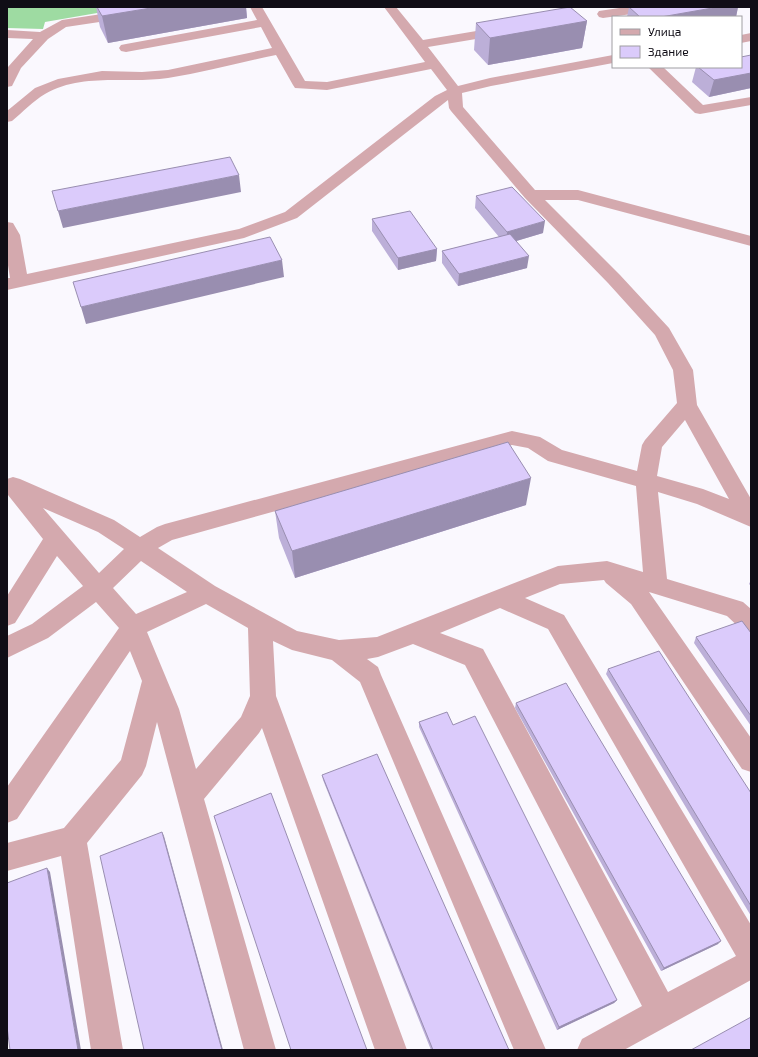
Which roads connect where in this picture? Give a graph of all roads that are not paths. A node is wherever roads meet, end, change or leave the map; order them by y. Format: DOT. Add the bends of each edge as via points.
graph roads {
  1 [pos="173,7"];
  2 [pos="256,7"];
  3 [pos="390,7"];
  4 [pos="653,7"];
  5 [pos="599,11"];
  6 [pos="265,22"];
  7 [pos="612,24"];
  8 [pos="518,28"];
  9 [pos="7,34"];
  10 [pos="43,36"];
  11 [pos="419,45"];
  12 [pos="126,48"];
  13 [pos="280,50"];
  14 [pos="612,59"];
  15 [pos="434,64"];
  16 [pos="656,68"];
  17 [pos="7,83"];
  18 [pos="455,91"];
  19 [pos="751,100"];
  20 [pos="7,118"];
  21 [pos="531,195"];
  22 [pos="7,227"];
  23 [pos="751,242"];
  24 [pos="13,283"];
  25 [pos="687,406"];
  26 [pos="10,482"];
  27 [pos="646,482"];
  28 [pos="750,518"];
  29 [pos="56,538"];
  30 [pos="140,548"];
  31 [pos="607,570"];
  32 [pos="656,584"];
  33 [pos="98,588"];
  34 [pos="207,593"];
  35 [pos="500,598"];
  36 [pos="7,616"];
  37 [pos="260,622"];
  38 [pos="751,624"];
  39 [pos="133,628"];
  40 [pos="413,633"];
  41 [pos="7,648"];
  42 [pos="339,651"];
  43 [pos="154,682"];
  44 [pos="263,696"];
  45 [pos="751,760"];
  46 [pos="190,795"];
  47 [pos="7,810"];
  48 [pos="72,839"];
  49 [pos="7,857"];
  50 [pos="751,953"];
  51 [pos="751,964"];
  52 [pos="662,1012"];
  53 [pos="107,1050"];
  54 [pos="260,1050"];
  55 [pos="391,1050"];
  56 [pos="530,1050"];
  57 [pos="593,1050"];
  1 -- 10 [label="street" via="62,24"];
  2 -- 6 [label="street"];
  3 -- 11 [label="street"];
  4 -- 5 [label="street"];
  5 -- 7 [label="street"];
  6 -- 12 [label="street"];
  6 -- 13 [label="street"];
  8 -- 11 [label="street"];
  9 -- 10 [label="street"];
  10 -- 17 [label="street" via="15,67"];
  11 -- 15 [label="street"];
  13 -- 15 [label="street" via="300,84 327,86"];
  13 -- 20 [label="street" via="168,74 102,75 58,83 40,91"];
  14 -- 18 [label="street"];
  15 -- 18 [label="street"];
  16 -- 19 [label="street" via="700,110"];
  18 -- 21 [label="street" via="456,108"];
  18 -- 24 [label="street" via="440,99 291,215 244,233"];
  21 -- 23 [label="street" via="578,195"];
  21 -- 25 [label="street" via="662,332 683,370"];
  22 -- 24 [label="street" via="12,235"];
  25 -- 27 [label="street" via="652,445"];
  25 -- 28 [label="street"];
  26 -- 29 [label="street"];
  26 -- 30 [label="street" via="106,526"];
  27 -- 28 [label="street" via="703,497"];
  27 -- 30 [label="street" via="556,456 533,442 512,438 165,533"];
  27 -- 32 [label="street"];
  29 -- 33 [label="street"];
  29 -- 36 [label="street"];
  30 -- 33 [label="street"];
  30 -- 34 [label="street"];
  31 -- 32 [label="street"];
  31 -- 35 [label="street" via="558,574"];
  31 -- 45 [label="street" via="639,597"];
  32 -- 38 [label="street" via="735,610"];
  33 -- 39 [label="street"];
  33 -- 41 [label="street" via="40,631"];
  34 -- 37 [label="street"];
  34 -- 39 [label="street"];
  35 -- 40 [label="street"];
  35 -- 50 [label="street" via="556,622"];
  37 -- 42 [label="street" via="292,640"];
  37 -- 44 [label="street"];
  39 -- 43 [label="street"];
  39 -- 47 [label="street"];
  40 -- 42 [label="street" via="378,648"];
  40 -- 52 [label="street" via="474,657"];
  42 -- 56 [label="street" via="370,675"];
  43 -- 46 [label="street" via="166,709"];
  43 -- 48 [label="street" via="133,766"];
  44 -- 46 [label="street" via="250,725"];
  44 -- 55 [label="street"];
  46 -- 54 [label="street"];
  48 -- 49 [label="street"];
  48 -- 53 [label="street"];
  51 -- 52 [label="street"];
  52 -- 57 [label="street"];
}
